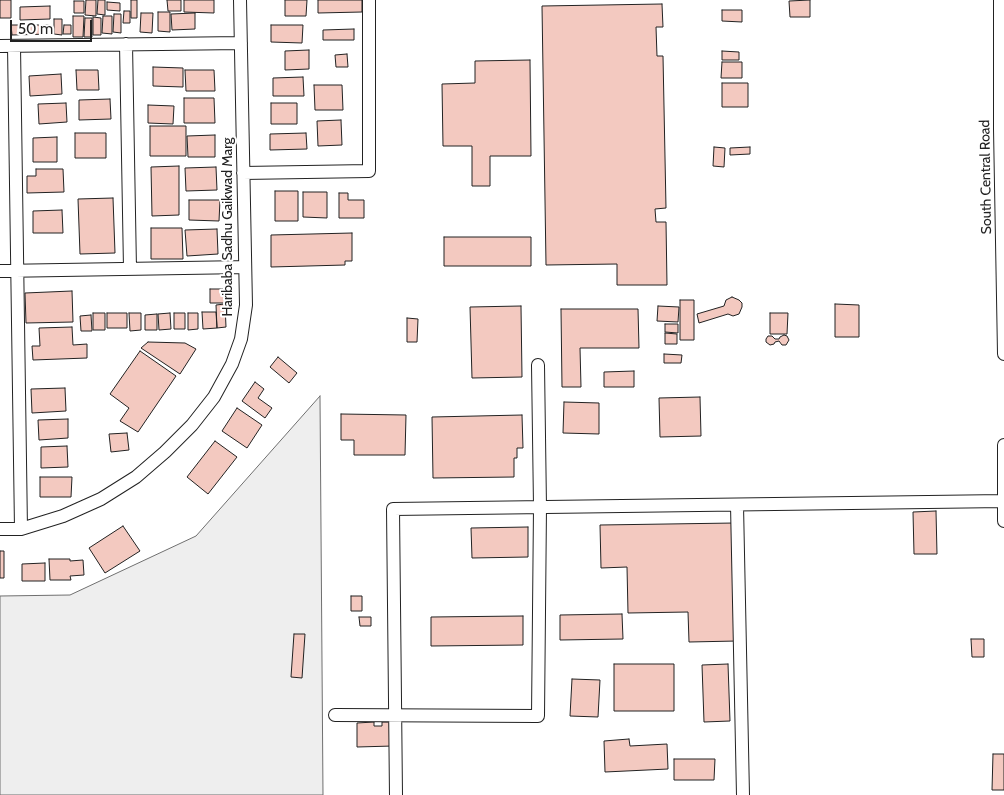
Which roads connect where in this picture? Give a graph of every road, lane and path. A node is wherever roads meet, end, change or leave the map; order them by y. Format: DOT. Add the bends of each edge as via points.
graph roads {
  1 [pos="240,0"];
  2 [pos="369,0"];
  3 [pos="1000,0"];
  4 [pos="241,43"];
  5 [pos="126,44"];
  6 [pos="0,46"];
  7 [pos="14,46"];
  8 [pos="243,172"];
  9 [pos="245,266"];
  10 [pos="130,269"];
  11 [pos="17,271"];
  12 [pos="0,272"];
  13 [pos="1004,354"];
  14 [pos="538,366"];
  15 [pos="1004,445"];
  16 [pos="1004,501"];
  17 [pos="737,505"];
  18 [pos="540,507"];
  19 [pos="1004,521"];
  20 [pos="0,529"];
  21 [pos="20,529"];
  22 [pos="335,715"];
  23 [pos="395,715"];
  24 [pos="396,795"];
  25 [pos="744,795"];
  1 -- 4 [label="street, Haribaba Sadhu Gaikwad Marg"];
  2 -- 8 [label="street" via="369,170"];
  3 -- 13 [label="street, South Central Road"];
  4 -- 5 [label="street"];
  4 -- 8 [label="street, Haribaba Sadhu Gaikwad Marg"];
  5 -- 7 [label="street"];
  5 -- 10 [label="street"];
  6 -- 7 [label="street"];
  7 -- 11 [label="street"];
  8 -- 9 [label="street, Haribaba Sadhu Gaikwad Marg"];
  9 -- 10 [label="street"];
  9 -- 21 [label="street, Haribaba Sadhu Gaikwad Marg" via="246,306 232,364 214,397 192,425 136,477 101,499 63,516"];
  10 -- 11 [label="street"];
  11 -- 12 [label="street"];
  11 -- 21 [label="street"];
  14 -- 18 [label="street"];
  15 -- 16 [label="street"];
  16 -- 17 [label="street"];
  16 -- 19 [label="street"];
  17 -- 18 [label="street"];
  17 -- 25 [label="street"];
  18 -- 23 [label="street" via="538,716"];
  18 -- 23 [label="street" via="392,509"];
  20 -- 21 [label="street, Haribaba Sadhu Gaikwad Marg"];
  22 -- 23 [label="street"];
  23 -- 24 [label="street"];
}
